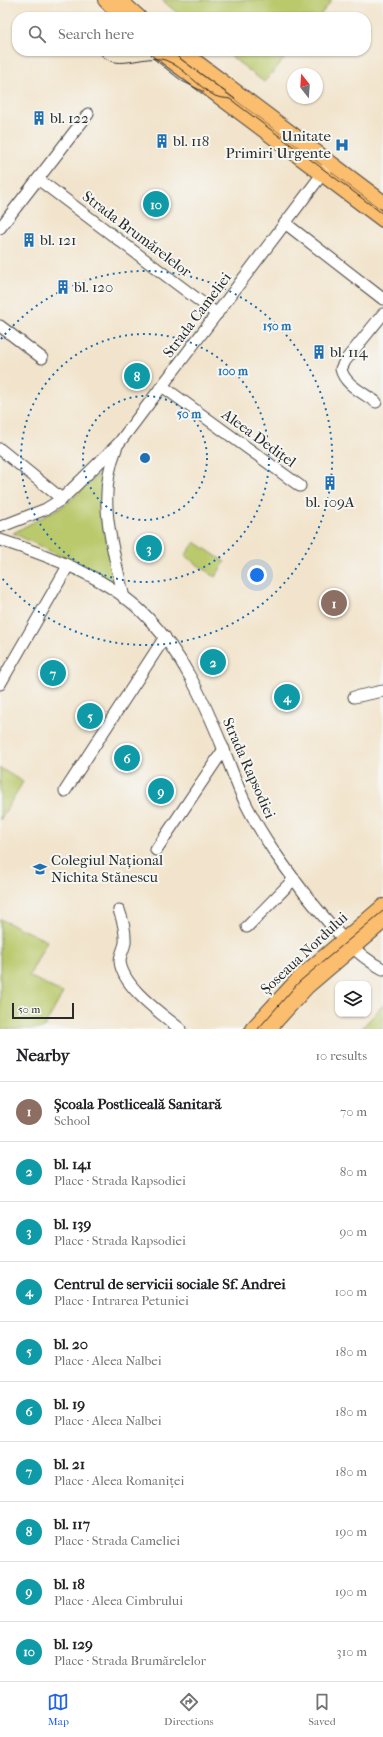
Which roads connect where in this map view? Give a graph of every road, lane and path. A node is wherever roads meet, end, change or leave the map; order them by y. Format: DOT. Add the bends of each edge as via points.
graph roads {
  1 [pos="105,0"];
  2 [pos="120,0"];
  3 [pos="117,12"];
  4 [pos="133,12"];
  5 [pos="165,56"];
  6 [pos="188,56"];
  7 [pos="88,114"];
  8 [pos="326,169"];
  9 [pos="38,179"];
  10 [pos="383,202"];
  11 [pos="383,220"];
  12 [pos="285,223"];
  13 [pos="0,228"];
  14 [pos="383,299"];
  15 [pos="217,314"];
  16 [pos="383,314"];
  17 [pos="0,326"];
  18 [pos="42,358"];
  19 [pos="162,386"];
  20 [pos="376,402"];
  21 [pos="119,443"];
  22 [pos="0,449"];
  23 [pos="300,486"];
  24 [pos="62,499"];
  25 [pos="0,527"];
  26 [pos="0,540"];
  27 [pos="68,566"];
  28 [pos="124,598"];
  29 [pos="165,637"];
  30 [pos="0,684"];
  31 [pos="383,691"];
  32 [pos="354,697"];
  33 [pos="224,749"];
  34 [pos="65,791"];
  35 [pos="156,850"];
  36 [pos="294,879"];
  37 [pos="383,906"];
  38 [pos="119,910"];
  39 [pos="383,922"];
  40 [pos="247,927"];
  41 [pos="348,942"];
  42 [pos="383,969"];
  43 [pos="180,1029"];
  44 [pos="252,1029"];
  45 [pos="269,1029"];
  1 -- 3 [label="main road"];
  2 -- 4 [label="main road"];
  5 -- 8 [label="main road"];
  6 -- 8 [label="main road"];
  7 -- 9 [label="street"];
  8 -- 10 [label="main road"];
  8 -- 11 [label="main road"];
  8 -- 12 [label="street, Strada Cameliei"];
  9 -- 13 [label="street"];
  9 -- 15 [label="street, Strada Brumărelelor"];
  12 -- 14 [label="street"];
  12 -- 15 [label="street, Strada Cameliei"];
  15 -- 19 [label="street, Strada Cameliei"];
  16 -- 20 [label="street" via="341,369 342,376 349,383"];
  17 -- 18 [label="street"];
  19 -- 21 [label="street, Strada Cameliei"];
  19 -- 23 [label="street, Aleea Dedițel"];
  21 -- 24 [label="street, Strada Cameliei"];
  21 -- 28 [label="street" via="109,470 106,511"];
  22 -- 24 [label="street"];
  24 -- 25 [label="street, Strada Cameliei" via="46,509"];
  26 -- 27 [label="street, Strada Rapsodiei"];
  27 -- 28 [label="street, Strada Rapsodiei"];
  27 -- 30 [label="street"];
  28 -- 29 [label="street, Strada Rapsodiei" via="147,617"];
  29 -- 33 [label="street, Strada Rapsodiei" via="181,659"];
  29 -- 34 [label="street"];
  31 -- 32 [label="street"];
  33 -- 35 [label="street"];
  33 -- 36 [label="street, Strada Rapsodiei" via="247,806 273,852"];
  36 -- 40 [label="street"];
  36 -- 41 [label="street, Strada Rapsodiei"];
  37 -- 41 [label="main road, Șoseaua Nordului"];
  38 -- 43 [label="street" via="125,928 125,944 120,961 132,988"];
  39 -- 41 [label="main road, Șoseaua Nordului"];
  41 -- 42 [label="street, Strada Rapsodiei"];
  41 -- 44 [label="main road, Șoseaua Nordului" via="300,976"];
  41 -- 45 [label="main road, Șoseaua Nordului" via="279,1015"];
}
